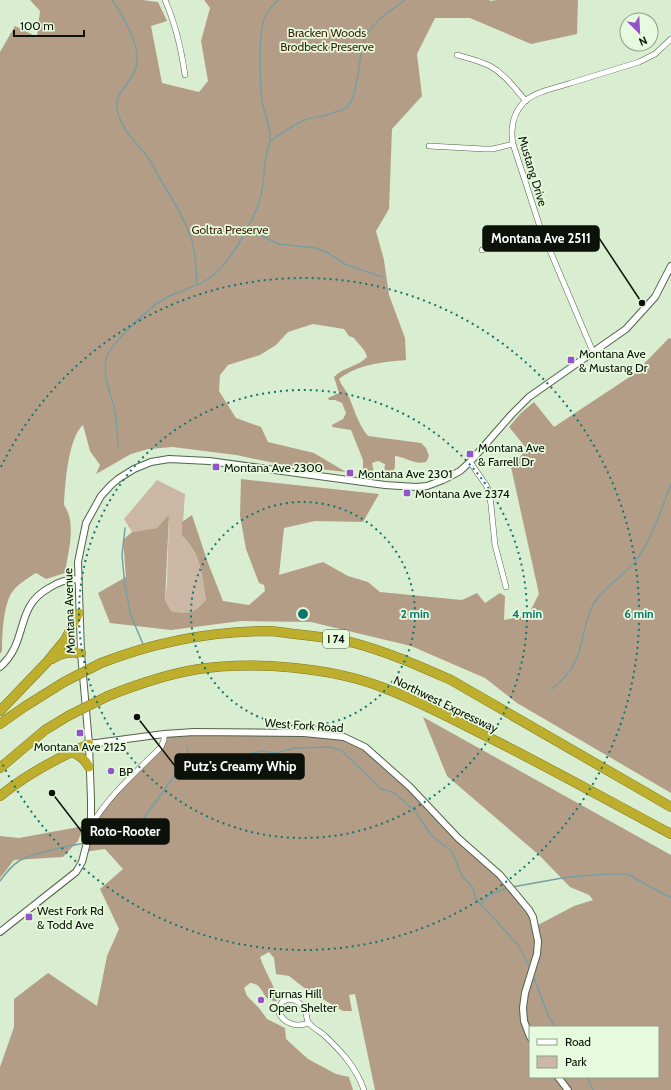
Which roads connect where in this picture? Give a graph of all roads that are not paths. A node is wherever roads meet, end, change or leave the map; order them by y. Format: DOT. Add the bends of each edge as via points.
graph roads {
  1 [pos="164,0"];
  2 [pos="671,39"];
  3 [pos="457,55"];
  4 [pos="185,75"];
  5 [pos="526,101"];
  6 [pos="513,144"];
  7 [pos="429,146"];
  8 [pos="540,226"];
  9 [pos="482,250"];
  10 [pos="671,266"];
  11 [pos="593,352"];
  12 [pos="470,462"];
  13 [pos="78,579"];
  14 [pos="506,587"];
  15 [pos="79,613"];
  16 [pos="81,654"];
  17 [pos="47,662"];
  18 [pos="0,666"];
  19 [pos="0,711"];
  20 [pos="0,724"];
  21 [pos="164,734"];
  22 [pos="88,744"];
  23 [pos="71,752"];
  24 [pos="89,767"];
  25 [pos="0,768"];
  26 [pos="0,796"];
  27 [pos="671,807"];
  28 [pos="91,827"];
  29 [pos="671,834"];
  30 [pos="0,932"];
  31 [pos="308,1023"];
  32 [pos="529,1035"];
  33 [pos="559,1078"];
  34 [pos="364,1090"];
  35 [pos="568,1090"];
  1 -- 4 [label="street" via="179,38"];
  2 -- 5 [label="street, Mustang Drive" via="655,54 639,62 543,92"];
  3 -- 5 [label="street" via="494,69"];
  5 -- 6 [label="street, Mustang Drive" via="512,124"];
  6 -- 7 [label="street" via="493,149"];
  6 -- 8 [label="street, Mustang Drive"];
  8 -- 9 [label="street"];
  8 -- 11 [label="street, Mustang Drive"];
  10 -- 11 [label="street, Montana Avenue" via="655,297 636,320"];
  11 -- 12 [label="street, Montana Avenue" via="529,397"];
  12 -- 13 [label="street, Montana Avenue" via="458,473 444,480 416,487 209,461 169,459 151,462 118,479 97,502 83,534"];
  12 -- 14 [label="street" via="489,491 495,545"];
  13 -- 15 [label="street, Montana Avenue"];
  13 -- 18 [label="street" via="53,585 33,600 26,613 14,651"];
  15 -- 16 [label="street, Montana Avenue"];
  15 -- 17 [label="highway" via="65,640"];
  16 -- 17 [label="highway" via="65,653"];
  16 -- 22 [label="street, Montana Avenue"];
  17 -- 19 [label="highway"];
  20 -- 27 [label="highway, Northwest Expressway / I 74, bridge" via="64,682 102,663 177,640 236,632 272,631 329,638 353,643 415,664 451,680"];
  21 -- 22 [label="street, West Fork Road"];
  21 -- 28 [label="street" via="161,747 103,808"];
  21 -- 32 [label="street, West Fork Road" via="194,732 335,735 365,747 410,787 458,838 496,871 533,917 538,941 536,959 524,999 523,1014"];
  22 -- 23 [label="highway"];
  22 -- 24 [label="street, Montana Avenue"];
  23 -- 24 [label="highway" via="86,760"];
  23 -- 26 [label="highway" via="30,774"];
  24 -- 28 [label="street, Montana Avenue"];
  25 -- 29 [label="highway, Northwest Expressway, bridge" via="45,730 108,696 136,685 198,669 274,667 332,673 383,687 412,699"];
  28 -- 30 [label="street" via="80,866 73,875"];
  31 -- 31 [label="street" via="299,1025 282,1019 278,1010 282,1002 289,999 296,1001 303,1008"];
  31 -- 34 [label="street" via="344,1055 356,1071"];
  33 -- 35 [label="street"];
}
